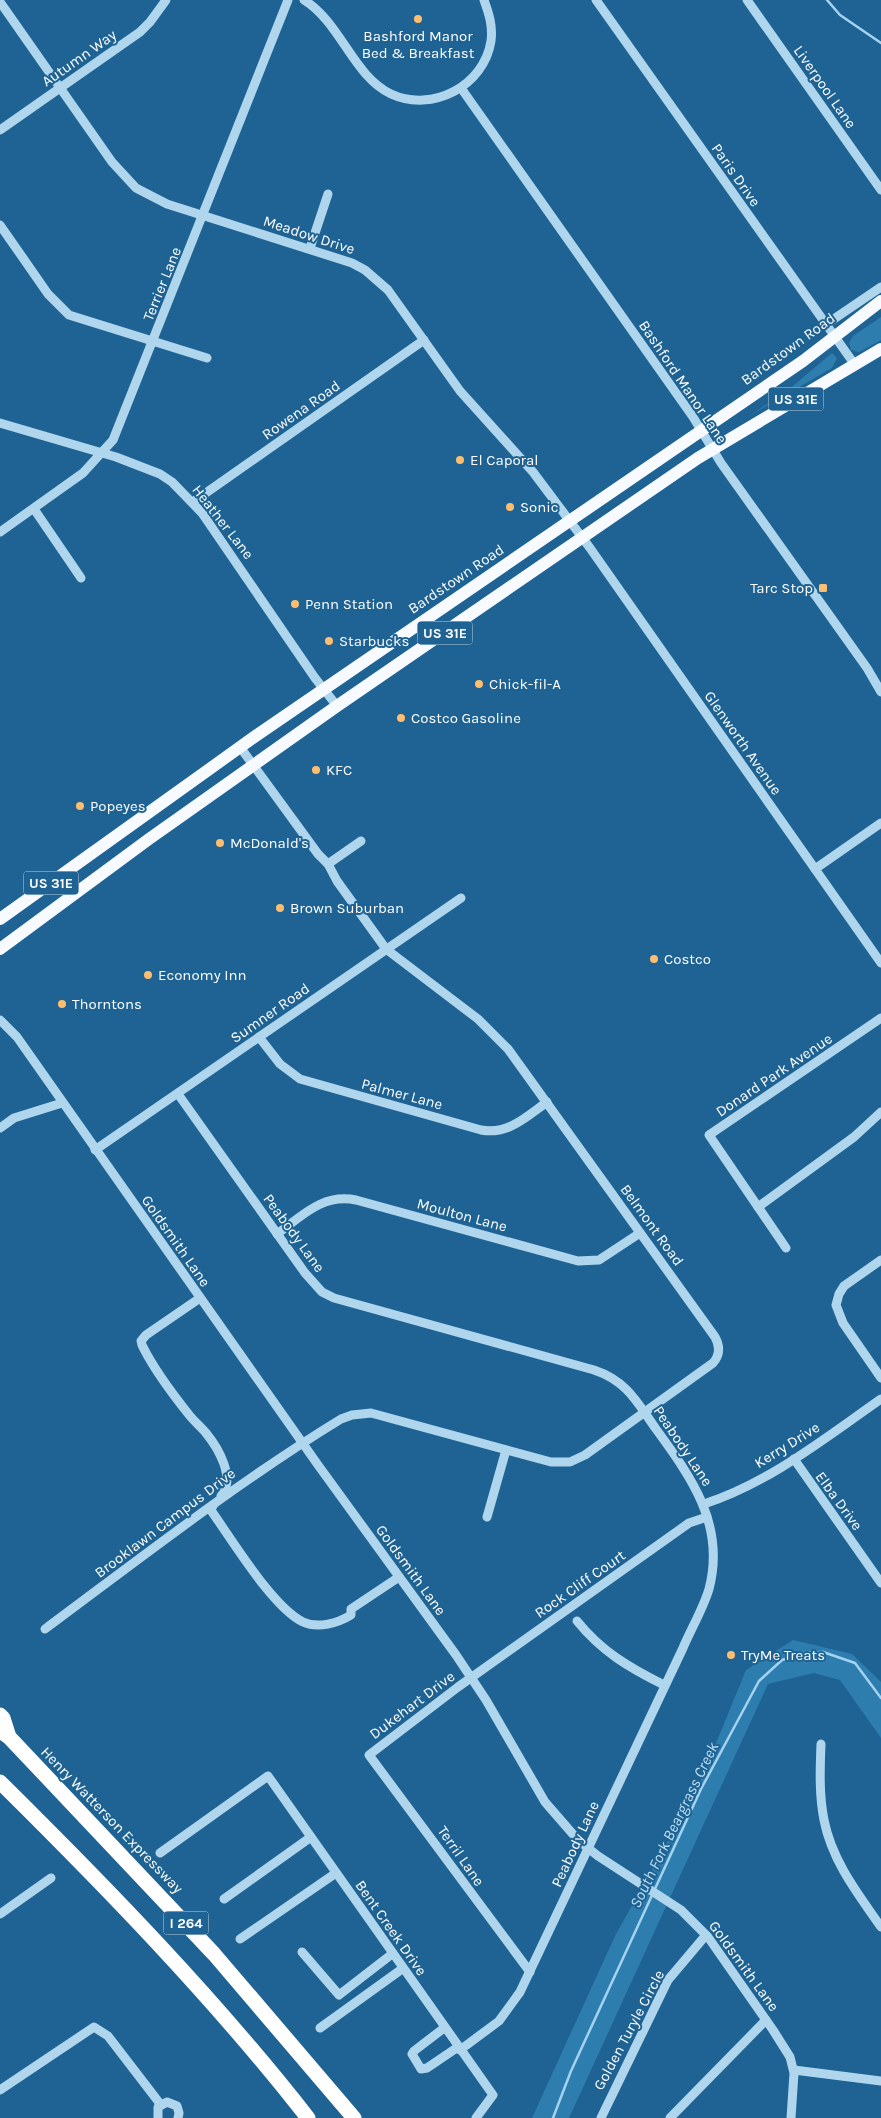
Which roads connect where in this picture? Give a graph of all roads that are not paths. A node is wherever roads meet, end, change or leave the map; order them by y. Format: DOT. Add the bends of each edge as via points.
graph roads {
  1 [pos="166,0"];
  2 [pos="288,0"];
  3 [pos="304,0"];
  4 [pos="484,0"];
  5 [pos="596,0"];
  6 [pos="747,0"];
  7 [pos="0,2"];
  8 [pos="60,88"];
  9 [pos="461,88"];
  10 [pos="0,130"];
  11 [pos="881,190"];
  12 [pos="328,194"];
  13 [pos="203,216"];
  14 [pos="0,225"];
  15 [pos="310,248"];
  16 [pos="881,287"];
  17 [pos="881,302"];
  18 [pos="826,325"];
  19 [pos="833,336"];
  20 [pos="424,340"];
  21 [pos="153,342"];
  22 [pos="881,349"];
  23 [pos="207,358"];
  24 [pos="855,365"];
  25 [pos="0,423"];
  26 [pos="700,430"];
  27 [pos="711,449"];
  28 [pos="102,453"];
  29 [pos="193,502"];
  30 [pos="34,509"];
  31 [pos="568,522"];
  32 [pos="0,532"];
  33 [pos="582,538"];
  34 [pos="81,578"];
  35 [pos="325,689"];
  36 [pos="881,692"];
  37 [pos="337,706"];
  38 [pos="240,747"];
  39 [pos="254,766"];
  40 [pos="881,823"];
  41 [pos="124,830"];
  42 [pos="362,841"];
  43 [pos="132,852"];
  44 [pos="328,864"];
  45 [pos="815,869"];
  46 [pos="461,898"];
  47 [pos="0,920"];
  48 [pos="0,949"];
  49 [pos="386,949"];
  50 [pos="881,963"];
  51 [pos="881,1018"];
  52 [pos="0,1020"];
  53 [pos="259,1037"];
  54 [pos="178,1094"];
  55 [pos="547,1102"];
  56 [pos="62,1103"];
  57 [pos="881,1112"];
  58 [pos="0,1128"];
  59 [pos="95,1150"];
  60 [pos="758,1207"];
  61 [pos="640,1232"];
  62 [pos="277,1234"];
  63 [pos="786,1248"];
  64 [pos="881,1260"];
  65 [pos="200,1298"];
  66 [pos="881,1378"];
  67 [pos="881,1399"];
  68 [pos="645,1413"];
  69 [pos="304,1444"];
  70 [pos="506,1450"];
  71 [pos="794,1459"];
  72 [pos="704,1504"];
  73 [pos="210,1509"];
  74 [pos="708,1516"];
  75 [pos="487,1517"];
  76 [pos="399,1577"];
  77 [pos="881,1583"];
  78 [pos="577,1622"];
  79 [pos="45,1629"];
  80 [pos="471,1678"];
  81 [pos="664,1685"];
  82 [pos="0,1715"];
  83 [pos="4,1734"];
  84 [pos="821,1744"];
  85 [pos="369,1755"];
  86 [pos="0,1782"];
  87 [pos="311,1837"];
  88 [pos="588,1848"];
  89 [pos="160,1853"];
  90 [pos="336,1873"];
  91 [pos="51,1878"];
  92 [pos="224,1899"];
  93 [pos="0,1914"];
  94 [pos="881,1927"];
  95 [pos="706,1935"];
  96 [pos="240,1939"];
  97 [pos="302,1952"];
  98 [pos="392,1954"];
  99 [pos="402,1969"];
  100 [pos="530,1972"];
  101 [pos="766,2020"];
  102 [pos="320,2028"];
  103 [pos="444,2028"];
  104 [pos="459,2048"];
  105 [pos="794,2070"];
  106 [pos="881,2081"];
  107 [pos="0,2090"];
  108 [pos="161,2104"];
  109 [pos="158,2118"];
  110 [pos="178,2118"];
  111 [pos="308,2118"];
  112 [pos="354,2118"];
  113 [pos="476,2118"];
  114 [pos="601,2118"];
  115 [pos="670,2118"];
  116 [pos="791,2118"];
  1 -- 8 [label="street, Autumn Way" via="140,32"];
  2 -- 13 [label="street, Terrier Lane"];
  3 -- 9 [label="street" via="332,25 369,77 391,94 409,100 429,100"];
  4 -- 9 [label="street" via="492,29 489,50 478,72"];
  5 -- 18 [label="street, Paris Drive"];
  6 -- 11 [label="street, Liverpool Lane"];
  7 -- 8 [label="street, Meadow Drive"];
  8 -- 10 [label="street, Autumn Way"];
  8 -- 13 [label="street, Meadow Drive" via="126,179 154,199"];
  9 -- 26 [label="street, Bashford Manor Lane"];
  12 -- 15 [label="street"];
  13 -- 15 [label="street, Meadow Drive"];
  13 -- 21 [label="street, Terrier Lane"];
  14 -- 21 [label="street" via="63,311 81,320"];
  15 -- 20 [label="street, Meadow Drive" via="352,263 380,282"];
  16 -- 18 [label="street"];
  17 -- 19 [label="main road, Bardstown Road / US 31E"];
  18 -- 19 [label="street, Paris Drive"];
  19 -- 24 [label="street, Paris Drive"];
  19 -- 26 [label="main road, Bardstown Road / US 31E"];
  20 -- 29 [label="street, Rowena Road"];
  20 -- 31 [label="street, Meadow Drive" via="460,391 533,472"];
  21 -- 23 [label="street"];
  21 -- 28 [label="street, Terrier Lane" via="120,425"];
  22 -- 24 [label="main road, US 31E"];
  24 -- 27 [label="main road, US 31E"];
  25 -- 28 [label="street, Heather Lane"];
  26 -- 27 [label="street, Bashford Manor Lane"];
  26 -- 31 [label="main road, Bardstown Road / US 31E"];
  27 -- 33 [label="main road, US 31E"];
  27 -- 36 [label="street, Bashford Manor Lane"];
  28 -- 29 [label="street, Heather Lane" via="160,474"];
  28 -- 30 [label="street, Terrier Lane" via="83,473"];
  29 -- 35 [label="street, Heather Lane"];
  30 -- 32 [label="street, Terrier Lane"];
  30 -- 34 [label="street"];
  31 -- 33 [label="street, Meadow Drive"];
  31 -- 35 [label="main road, Bardstown Road / US 31E"];
  33 -- 37 [label="main road, US 31E"];
  33 -- 45 [label="street, Glenworth Avenue"];
  35 -- 37 [label="street, Heather Lane"];
  35 -- 38 [label="main road, Bardstown Road / US 31E"];
  37 -- 39 [label="main road, US 31E"];
  38 -- 39 [label="street, Belmont Road"];
  38 -- 41 [label="main road, Bardstown Road / US 31E"];
  39 -- 43 [label="main road, US 31E"];
  39 -- 44 [label="street, Belmont Road"];
  40 -- 45 [label="street"];
  41 -- 43 [label="main road"];
  41 -- 47 [label="main road, Bardstown Road / US 31E"];
  42 -- 44 [label="street"];
  43 -- 48 [label="main road, US 31E"];
  44 -- 49 [label="street, Belmont Road"];
  45 -- 50 [label="street, Glenworth Avenue"];
  46 -- 49 [label="street, Sumner Road"];
  49 -- 53 [label="street, Sumner Road"];
  49 -- 55 [label="street, Belmont Road" via="497,1036"];
  51 -- 60 [label="street, Donard Park Avenue" via="709,1135"];
  52 -- 56 [label="street, Goldsmith Lane" via="16,1037"];
  53 -- 54 [label="street, Sumner Road"];
  53 -- 55 [label="street, Palmer Lane" via="280,1064 300,1079 481,1130 506,1129"];
  54 -- 59 [label="street, Sumner Road"];
  54 -- 62 [label="street, Peabody Lane"];
  55 -- 61 [label="street, Belmont Road"];
  56 -- 58 [label="street" via="14,1118"];
  56 -- 59 [label="street, Goldsmith Lane"];
  57 -- 60 [label="street" via="854,1137"];
  59 -- 65 [label="street, Goldsmith Lane"];
  60 -- 63 [label="street"];
  61 -- 62 [label="street, Moulton Lane" via="599,1260 578,1261 340,1198 318,1204"];
  61 -- 68 [label="street, Belmont Road" via="715,1337 719,1350 713,1363"];
  62 -- 68 [label="street, Peabody Lane" via="309,1278 328,1295 607,1374 623,1385"];
  64 -- 66 [label="street" via="844,1286 836,1305 842,1323"];
  65 -- 69 [label="street, Goldsmith Lane"];
  65 -- 73 [label="street" via="141,1341 192,1418 208,1434 226,1472 228,1486"];
  67 -- 71 [label="street, Kerry Drive"];
  68 -- 70 [label="street, Belmont Road" via="570,1462 551,1462"];
  68 -- 72 [label="street, Peabody Lane" via="686,1470"];
  69 -- 70 [label="street, Belmont Road" via="341,1419 363,1413"];
  69 -- 73 [label="street, Brooklawn Campus Drive" via="246,1479"];
  69 -- 76 [label="street, Goldsmith Lane"];
  70 -- 75 [label="street"];
  71 -- 72 [label="street, Kerry Drive" via="735,1492"];
  71 -- 77 [label="street, Elba Drive"];
  72 -- 74 [label="street, Peabody Lane"];
  73 -- 76 [label="street" via="273,1595 292,1615 309,1624 327,1624 352,1615 351,1609"];
  73 -- 79 [label="street, Brooklawn Campus Drive"];
  74 -- 80 [label="street, Rock Cliff Court" via="689,1523"];
  74 -- 81 [label="street, Peabody Lane" via="713,1567 708,1591"];
  76 -- 80 [label="street, Goldsmith Lane"];
  78 -- 81 [label="street" via="610,1655"];
  80 -- 85 [label="street, Dukehart Drive"];
  80 -- 88 [label="street, Goldsmith Lane" via="544,1802 569,1832"];
  81 -- 88 [label="street, Peabody Lane"];
  82 -- 83 [label="highway"];
  83 -- 112 [label="highway, Henry Watterson Expressway / I 264" via="214,1954"];
  84 -- 94 [label="street" via="821,1802 831,1845 842,1868"];
  85 -- 100 [label="street, Terril Lane"];
  86 -- 111 [label="highway, I 264" via="151,1934"];
  87 -- 89 [label="street, Bent Creek Drive" via="268,1776"];
  87 -- 90 [label="street, Bent Creek Drive"];
  87 -- 92 [label="street"];
  88 -- 95 [label="street, Goldsmith Lane" via="668,1900"];
  88 -- 100 [label="street, Peabody Lane"];
  90 -- 96 [label="street"];
  90 -- 98 [label="street, Bent Creek Drive"];
  91 -- 93 [label="street"];
  95 -- 101 [label="street, Goldsmith Lane"];
  95 -- 114 [label="street, Golden Turyle Circle" via="668,1980"];
  97 -- 98 [label="street" via="339,1994"];
  98 -- 99 [label="street, Bent Creek Drive"];
  99 -- 102 [label="street"];
  99 -- 103 [label="street, Bent Creek Drive"];
  100 -- 104 [label="street, Peabody Lane" via="499,2020"];
  101 -- 105 [label="street, Goldsmith Lane" via="788,2054"];
  101 -- 115 [label="street"];
  103 -- 104 [label="street, Bent Creek Drive"];
  103 -- 104 [label="street, Peabody Lane" via="414,2051 412,2054 418,2066 427,2068"];
  104 -- 113 [label="street, Bent Creek Drive" via="493,2096"];
  105 -- 106 [label="street"];
  105 -- 116 [label="street, Goldsmith Lane"];
  107 -- 108 [label="street" via="94,2027 108,2036"];
  108 -- 109 [label="street"];
  108 -- 110 [label="street" via="174,2104"];
}
